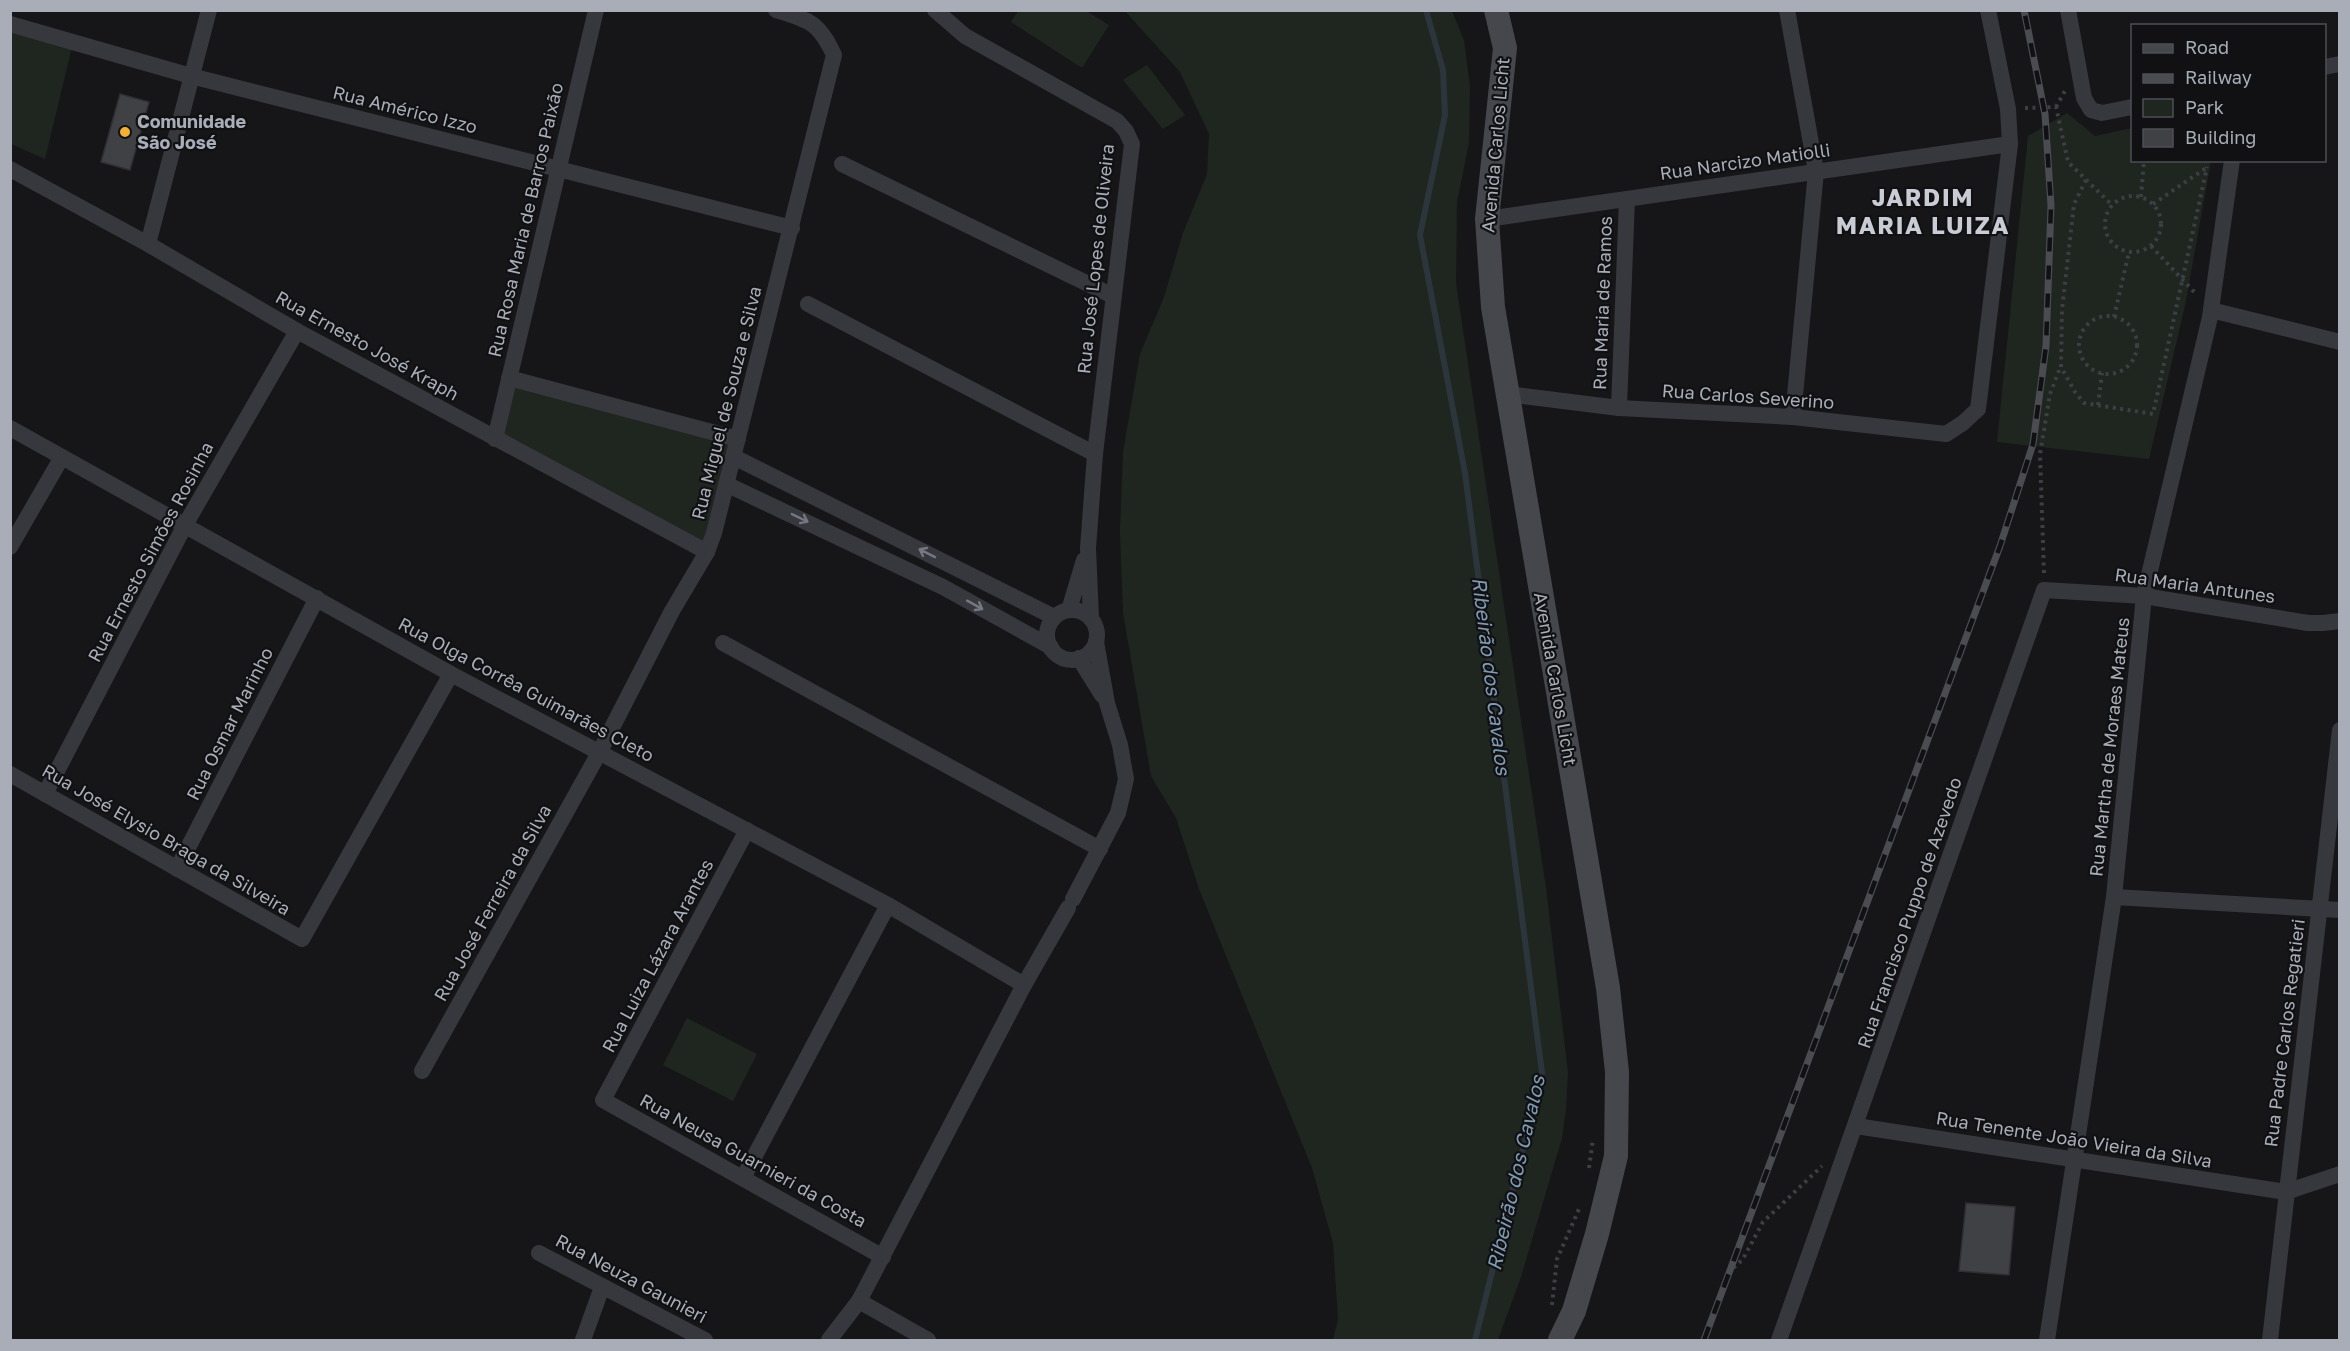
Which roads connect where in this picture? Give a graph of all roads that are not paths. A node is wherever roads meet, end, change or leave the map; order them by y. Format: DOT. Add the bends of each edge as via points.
graph roads {
  1 [pos="209,10"];
  2 [pos="597,10"];
  3 [pos="776,10"];
  4 [pos="934,10"];
  5 [pos="1496,10"];
  6 [pos="1787,10"];
  7 [pos="1988,10"];
  8 [pos="2068,10"];
  9 [pos="10,24"];
  10 [pos="191,76"];
  11 [pos="2131,107"];
  12 [pos="2010,144"];
  13 [pos="2232,162"];
  14 [pos="842,164"];
  15 [pos="10,169"];
  16 [pos="558,169"];
  17 [pos="1816,171"];
  18 [pos="1627,199"];
  19 [pos="1487,219"];
  20 [pos="792,228"];
  21 [pos="148,244"];
  22 [pos="1113,296"];
  23 [pos="808,304"];
  24 [pos="2211,310"];
  25 [pos="297,331"];
  26 [pos="2340,342"];
  27 [pos="509,378"];
  28 [pos="1507,394"];
  29 [pos="1618,408"];
  30 [pos="1794,417"];
  31 [pos="10,428"];
  32 [pos="495,439"];
  33 [pos="738,439"];
  34 [pos="1095,454"];
  35 [pos="734,457"];
  36 [pos="62,458"];
  37 [pos="728,485"];
  38 [pos="185,525"];
  39 [pos="10,547"];
  40 [pos="1088,548"];
  41 [pos="707,552"];
  42 [pos="2044,590"];
  43 [pos="2144,596"];
  44 [pos="317,598"];
  45 [pos="1062,613"];
  46 [pos="1091,618"];
  47 [pos="2340,621"];
  48 [pos="1096,642"];
  49 [pos="723,643"];
  50 [pos="1051,647"];
  51 [pos="1079,658"];
  52 [pos="451,674"];
  53 [pos="1107,703"];
  54 [pos="2340,730"];
  55 [pos="598,753"];
  56 [pos="10,774"];
  57 [pos="45,794"];
  58 [pos="747,830"];
  59 [pos="1100,849"];
  60 [pos="177,869"];
  61 [pos="2115,897"];
  62 [pos="888,905"];
  63 [pos="2319,909"];
  64 [pos="2340,910"];
  65 [pos="1024,985"];
  66 [pos="422,1071"];
  67 [pos="603,1100"];
  68 [pos="1856,1126"];
  69 [pos="2074,1159"];
  70 [pos="2340,1174"];
  71 [pos="743,1178"];
  72 [pos="2286,1192"];
  73 [pos="539,1253"];
  74 [pos="883,1257"];
  75 [pos="602,1287"];
  76 [pos="859,1301"];
  77 [pos="583,1341"];
  78 [pos="705,1341"];
  79 [pos="829,1341"];
  80 [pos="928,1341"];
  81 [pos="1560,1341"];
  82 [pos="1779,1341"];
  83 [pos="2047,1341"];
  84 [pos="2270,1341"];
  1 -- 10 [label="street"];
  2 -- 16 [label="street, Rua Rosa Maria de Barros Paixão"];
  3 -- 20 [label="street, Rua Miguel de Souza e Silva" via="808,20 828,41 834,55"];
  4 -- 22 [label="street, Rua José Lopes de Oliveira" via="965,36 1117,121 1126,131 1132,144"];
  5 -- 19 [label="main road, Avenida Carlos Licht" via="1504,48"];
  6 -- 17 [label="street"];
  7 -- 12 [label="street" via="2008,109"];
  8 -- 11 [label="street" via="2084,98 2091,110 2102,113"];
  9 -- 10 [label="street, Rua Américo Izzo"];
  10 -- 16 [label="street, Rua Américo Izzo"];
  10 -- 21 [label="street"];
  12 -- 17 [label="street, Rua Narcizo Matiolli"];
  12 -- 30 [label="street, Rua Carlos Severino" via="1978,409 1946,434"];
  13 -- 24 [label="street, Rua Martha de Moraes Mateus"];
  14 -- 22 [label="street"];
  15 -- 21 [label="street, Rua Ernesto José Kraph"];
  16 -- 20 [label="street, Rua Américo Izzo"];
  16 -- 27 [label="street, Rua Rosa Maria de Barros Paixão"];
  17 -- 18 [label="street, Rua Narcizo Matiolli"];
  17 -- 30 [label="street"];
  18 -- 19 [label="street, Rua Narcizo Matiolli"];
  18 -- 29 [label="street, Rua Maria de Ramos"];
  19 -- 28 [label="main road, Avenida Carlos Licht" via="1493,307"];
  20 -- 33 [label="street, Rua Miguel de Souza e Silva"];
  21 -- 25 [label="street, Rua Ernesto José Kraph"];
  22 -- 34 [label="street, Rua José Lopes de Oliveira"];
  23 -- 34 [label="street"];
  24 -- 26 [label="street"];
  24 -- 43 [label="street, Rua Martha de Moraes Mateus"];
  25 -- 32 [label="street, Rua Ernesto José Kraph"];
  25 -- 38 [label="street, Rua Ernesto Simões Rosinha"];
  27 -- 32 [label="street, Rua Rosa Maria de Barros Paixão"];
  27 -- 33 [label="street"];
  28 -- 29 [label="street, Rua Carlos Severino"];
  28 -- 81 [label="main road, Avenida Carlos Licht" via="1608,988 1617,1072 1616,1156 1597,1234"];
  29 -- 30 [label="street, Rua Carlos Severino"];
  31 -- 36 [label="street, Rua Olga Corrêa Guimarães Cleto"];
  32 -- 41 [label="street, Rua Ernesto José Kraph"];
  33 -- 35 [label="street, Rua Miguel de Souza e Silva"];
  34 -- 40 [label="street, Rua José Lopes de Oliveira"];
  35 -- 37 [label="street, Rua Miguel de Souza e Silva"];
  45 -- 35 [label="street, one-way"];
  36 -- 38 [label="street, Rua Olga Corrêa Guimarães Cleto"];
  36 -- 39 [label="street"];
  37 -- 41 [label="street, Rua Miguel de Souza e Silva"];
  37 -- 50 [label="street, one-way" via="943,587"];
  38 -- 44 [label="street, Rua Olga Corrêa Guimarães Cleto"];
  38 -- 57 [label="street, Rua Ernesto Simões Rosinha"];
  40 -- 45 [label="street, Rua José Lopes de Oliveira"];
  40 -- 46 [label="street, Rua José Lopes de Oliveira"];
  41 -- 55 [label="street, Rua Miguel de Souza e Silva"];
  42 -- 43 [label="street, Rua Maria Antunes"];
  42 -- 68 [label="street, Rua Francisco Puppo de Azevedo"];
  43 -- 47 [label="street, Rua Maria Antunes" via="2308,623"];
  43 -- 61 [label="street, Rua Martha de Moraes Mateus"];
  44 -- 52 [label="street, Rua Olga Corrêa Guimarães Cleto"];
  44 -- 60 [label="street, Rua Osmar Marinho"];
  45 -- 46 [label="street" via="1085,613"];
  45 -- 50 [label="street" via="1047,631"];
  46 -- 48 [label="street"];
  48 -- 51 [label="street"];
  48 -- 53 [label="street"];
  49 -- 59 [label="street"];
  50 -- 51 [label="street" via="1063,658"];
  51 -- 53 [label="street"];
  52 -- 55 [label="street, Rua Olga Corrêa Guimarães Cleto"];
  52 -- 60 [label="street, Rua José Elysio Braga da Silveira" via="302,939"];
  53 -- 59 [label="street" via="1126,779 1118,813"];
  54 -- 63 [label="street, Rua Padre Carlos Regatieri"];
  55 -- 58 [label="street, Rua Olga Corrêa Guimarães Cleto"];
  55 -- 66 [label="street, Rua José Ferreira da Silva"];
  56 -- 57 [label="street, Rua José Elysio Braga da Silveira"];
  57 -- 60 [label="street, Rua José Elysio Braga da Silveira"];
  58 -- 62 [label="street, Rua Olga Corrêa Guimarães Cleto"];
  58 -- 67 [label="street, Rua Luiza Lázara Arantes"];
  59 -- 65 [label="street"];
  61 -- 63 [label="street"];
  61 -- 69 [label="street, Rua Martha de Moraes Mateus"];
  62 -- 65 [label="street, Rua Olga Corrêa Guimarães Cleto"];
  62 -- 71 [label="street"];
  63 -- 64 [label="street"];
  63 -- 72 [label="street, Rua Padre Carlos Regatieri"];
  65 -- 74 [label="street"];
  67 -- 71 [label="street, Rua Neusa Guarnieri da Costa"];
  68 -- 69 [label="street, Rua Tenente João Vieira da Silva"];
  68 -- 82 [label="street, Rua Francisco Puppo de Azevedo"];
  69 -- 72 [label="street, Rua Tenente João Vieira da Silva"];
  69 -- 83 [label="street, Rua Martha de Moraes Mateus"];
  70 -- 72 [label="street"];
  71 -- 74 [label="street, Rua Neusa Guarnieri da Costa"];
  72 -- 84 [label="street, Rua Padre Carlos Regatieri"];
  73 -- 75 [label="street, Rua Neuza Gaunieri"];
  74 -- 76 [label="street"];
  75 -- 77 [label="street"];
  75 -- 78 [label="street, Rua Neuza Gaunieri"];
  76 -- 79 [label="street"];
  76 -- 80 [label="street"];
}
